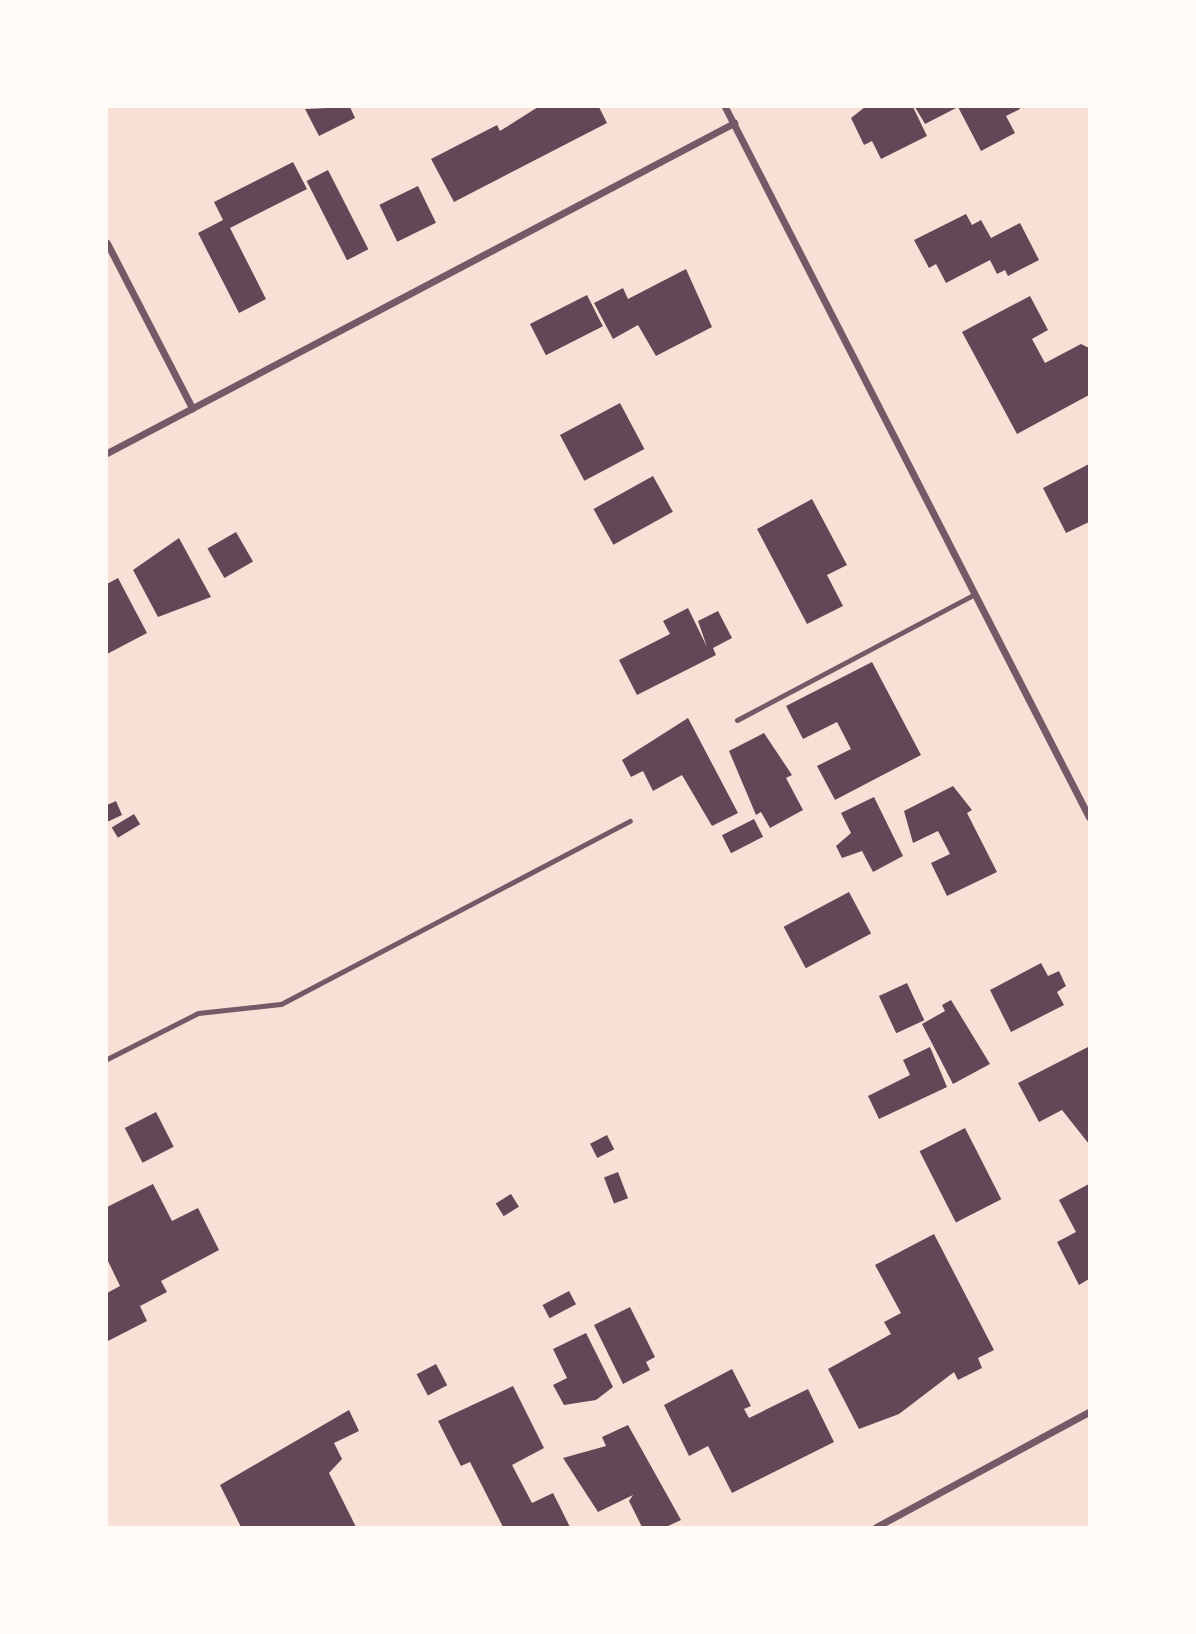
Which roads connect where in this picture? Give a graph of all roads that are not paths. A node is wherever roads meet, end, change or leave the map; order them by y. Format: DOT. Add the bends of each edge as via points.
graph roads {
  1 [pos="725,107"];
  2 [pos="734,123"];
  3 [pos="107,243"];
  4 [pos="192,408"];
  5 [pos="107,453"];
  6 [pos="975,594"];
  7 [pos="737,720"];
  8 [pos="1089,817"];
  9 [pos="630,821"];
  10 [pos="107,1059"];
  11 [pos="1089,1412"];
  12 [pos="876,1527"];
  1 -- 2 [label="street"];
  2 -- 4 [label="street"];
  2 -- 6 [label="street"];
  3 -- 4 [label="street"];
  4 -- 5 [label="street"];
  6 -- 7 [label="lane"];
  6 -- 8 [label="street"];
  9 -- 10 [label="lane" via="281,1004 198,1013"];
  11 -- 12 [label="street"];
}
